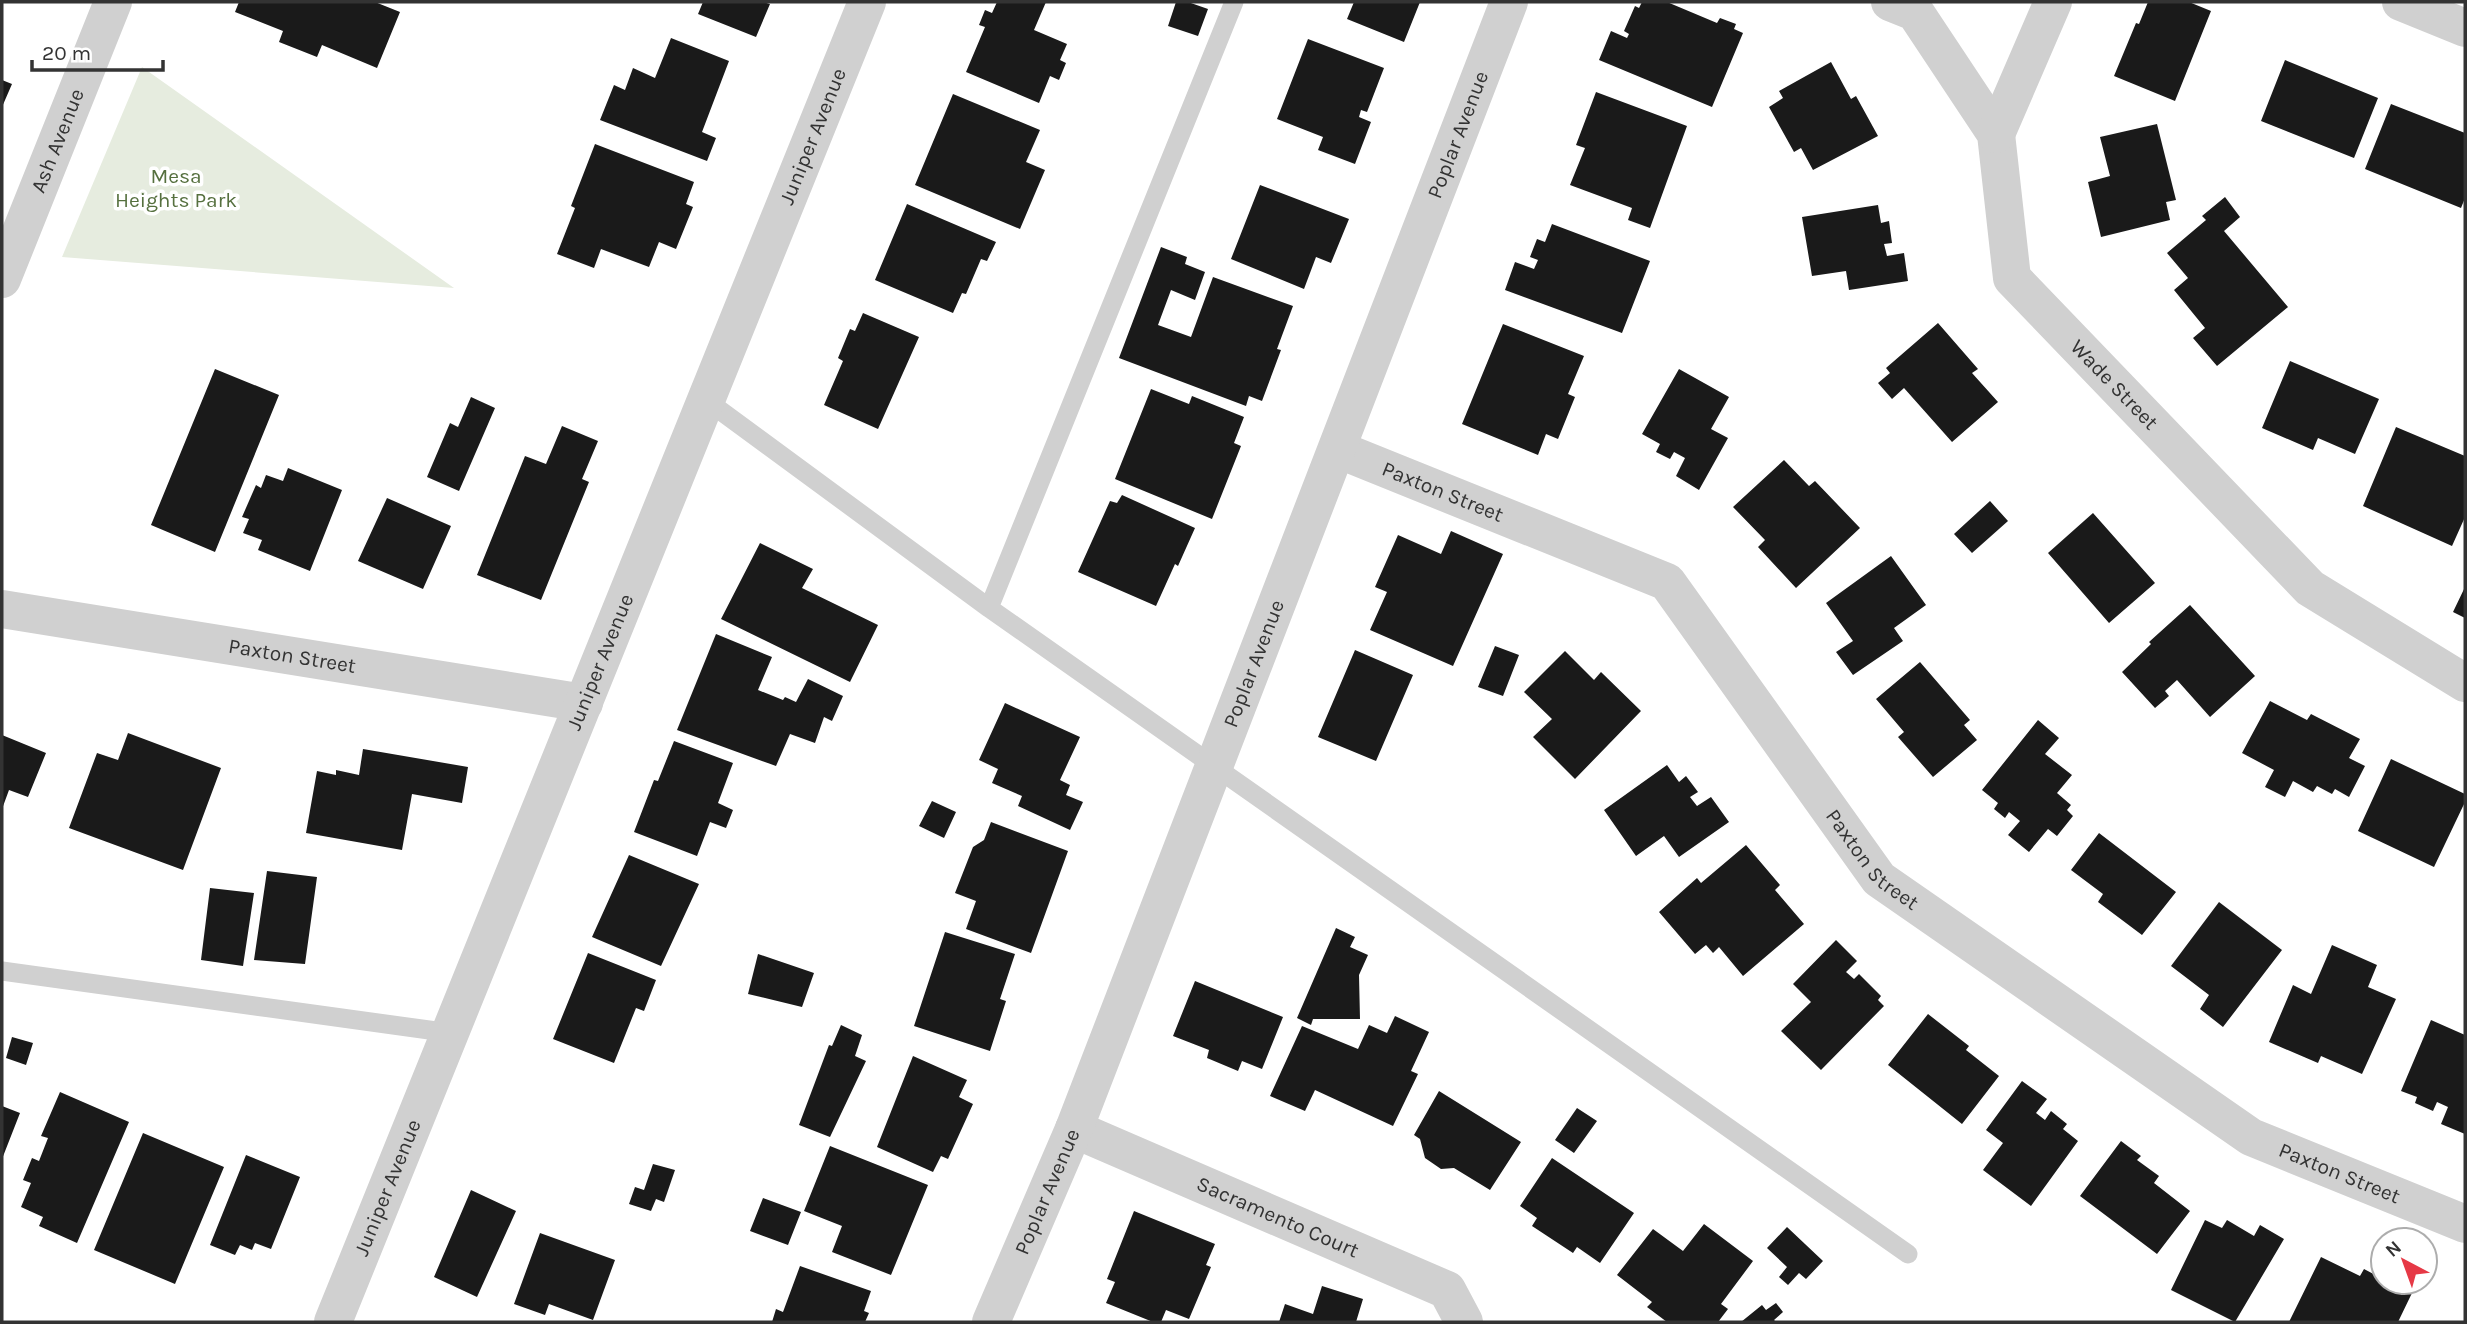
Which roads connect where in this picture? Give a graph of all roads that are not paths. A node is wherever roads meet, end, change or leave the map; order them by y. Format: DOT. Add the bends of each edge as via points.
graph roads {
  1 [pos="113,2"];
  2 [pos="867,2"];
  3 [pos="1234,2"];
  4 [pos="1509,2"];
  5 [pos="1891,2"];
  6 [pos="2053,2"];
  7 [pos="2401,2"];
  8 [pos="2465,27"];
  9 [pos="1996,134"];
  10 [pos="4,265"];
  11 [pos="706,400"];
  12 [pos="1337,449"];
  13 [pos="989,608"];
  14 [pos="2,610"];
  15 [pos="2465,683"];
  16 [pos="584,703"];
  17 [pos="1214,768"];
  18 [pos="2,971"];
  19 [pos="451,1032"];
  20 [pos="1074,1129"];
  21 [pos="2465,1224"];
  22 [pos="1908,1254"];
  23 [pos="333,1322"];
  24 [pos="991,1322"];
  25 [pos="1464,1322"];
  1 -- 10 [label="street, Ash Avenue"];
  2 -- 11 [label="street, Juniper Avenue"];
  3 -- 13 [label="lane"];
  4 -- 12 [label="street, Poplar Avenue"];
  5 -- 9 [label="street, Wade Street" via="1915,12"];
  6 -- 9 [label="street"];
  7 -- 8 [label="street"];
  9 -- 15 [label="street, Wade Street" via="2012,278 2310,588"];
  11 -- 13 [label="lane"];
  11 -- 16 [label="street, Juniper Avenue"];
  12 -- 17 [label="street, Poplar Avenue"];
  12 -- 21 [label="street, Paxton Street" via="1667,582 1879,878 2251,1137"];
  13 -- 17 [label="lane"];
  14 -- 16 [label="street, Paxton Street"];
  16 -- 19 [label="street, Juniper Avenue"];
  17 -- 20 [label="street, Poplar Avenue"];
  17 -- 22 [label="lane"];
  18 -- 19 [label="lane"];
  19 -- 23 [label="street, Juniper Avenue"];
  20 -- 24 [label="street, Poplar Avenue"];
  20 -- 25 [label="street, Sacramento Court" via="1447,1290"];
}
